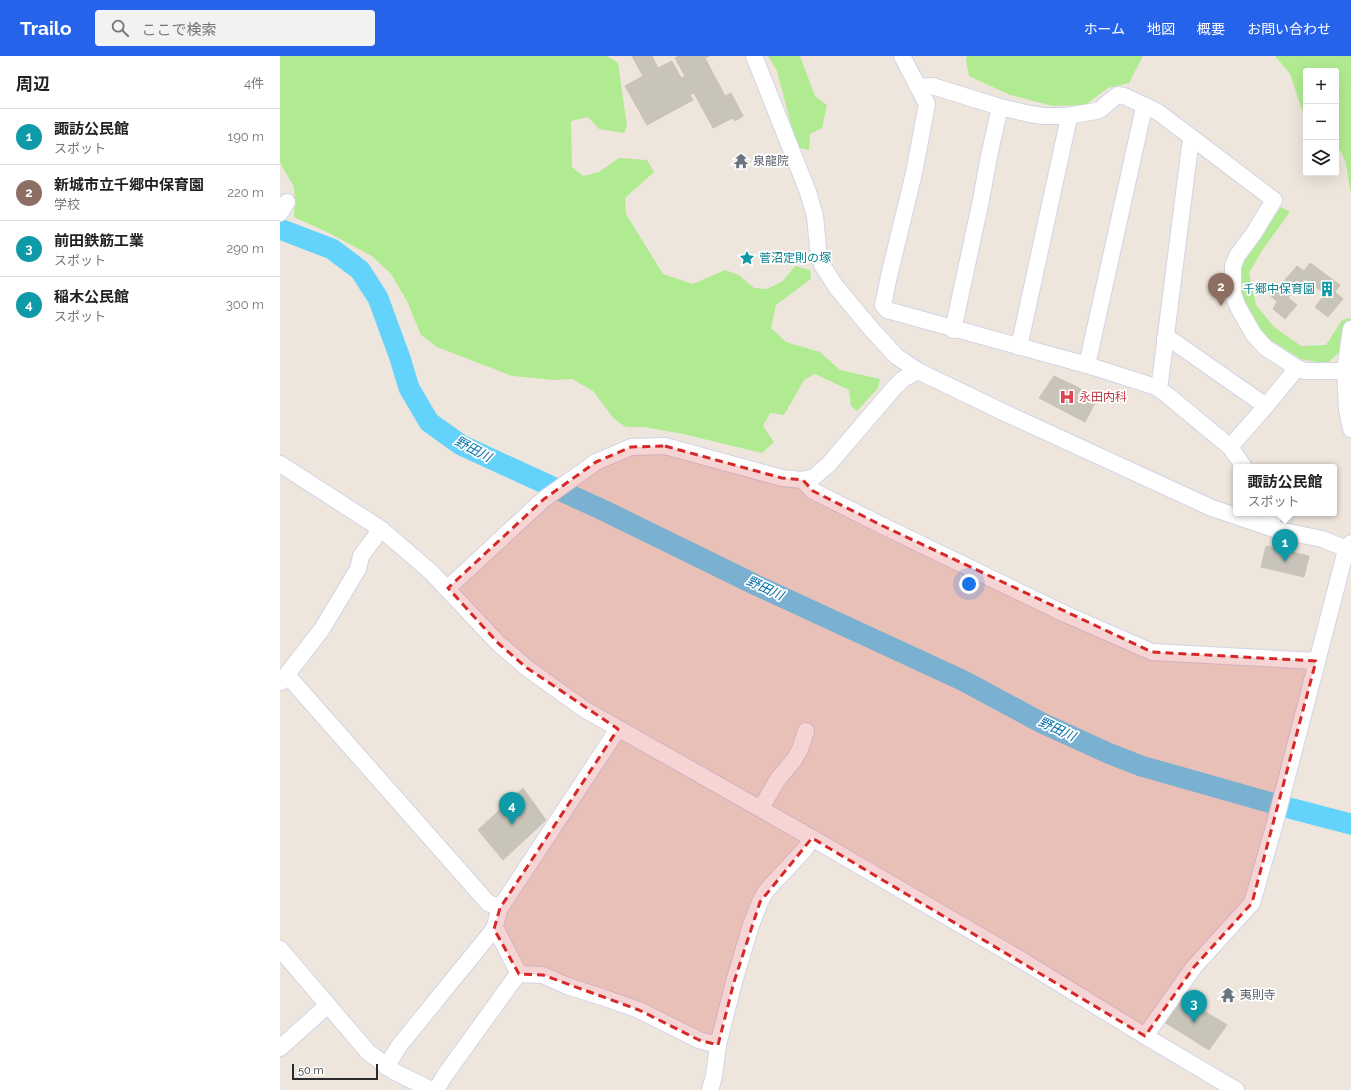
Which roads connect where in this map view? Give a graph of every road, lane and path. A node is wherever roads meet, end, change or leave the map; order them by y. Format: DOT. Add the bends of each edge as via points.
graph roads {
  1 [pos="754,56"];
  2 [pos="902,56"];
  3 [pos="918,87"];
  4 [pos="1146,106"];
  5 [pos="1000,107"];
  6 [pos="1067,116"];
  7 [pos="1193,139"];
  8 [pos="1351,329"];
  9 [pos="953,330"];
  10 [pos="1165,338"];
  11 [pos="1019,347"];
  12 [pos="1088,365"];
  13 [pos="1297,368"];
  14 [pos="918,371"];
  15 [pos="1345,371"];
  16 [pos="1156,387"];
  17 [pos="1266,406"];
  18 [pos="1351,429"];
  19 [pos="1230,447"];
  20 [pos="280,464"];
  21 [pos="1242,464"];
  22 [pos="803,480"];
  23 [pos="1233,515"];
  24 [pos="1236,516"];
  25 [pos="1271,516"];
  26 [pos="381,529"];
  27 [pos="1274,529"];
  28 [pos="1350,547"];
  29 [pos="448,588"];
  30 [pos="1316,661"];
  31 [pos="284,679"];
  32 [pos="618,729"];
  33 [pos="806,731"];
  34 [pos="761,808"];
  35 [pos="812,838"];
  36 [pos="500,908"];
  37 [pos="494,929"];
  38 [pos="280,949"];
  39 [pos="519,974"];
  40 [pos="328,1005"];
  41 [pos="1145,1036"];
  42 [pos="718,1045"];
  43 [pos="280,1048"];
  44 [pos="386,1067"];
  45 [pos="432,1090"];
  46 [pos="436,1090"];
  47 [pos="710,1090"];
  48 [pos="1236,1090"];
  1 -- 14 [label="street" via="808,192 815,216 822,265 837,288 873,331 896,356"];
  2 -- 3 [label="street"];
  3 -- 5 [label="street" via="932,86"];
  3 -- 9 [label="street" via="927,104 914,173 883,305 887,310"];
  4 -- 6 [label="street" via="1118,95 1101,109"];
  4 -- 7 [label="street"];
  4 -- 12 [label="street" via="1142,112"];
  5 -- 6 [label="street" via="1036,115"];
  5 -- 9 [label="street"];
  6 -- 11 [label="street" via="1068,122"];
  7 -- 10 [label="street"];
  7 -- 13 [label="street" via="1274,200 1237,256 1233,266 1233,294 1254,335 1266,348"];
  8 -- 15 [label="street"];
  9 -- 11 [label="street"];
  10 -- 16 [label="street" via="1160,382"];
  10 -- 17 [label="street"];
  11 -- 12 [label="street"];
  12 -- 16 [label="street"];
  13 -- 15 [label="street" via="1305,371"];
  13 -- 17 [label="street"];
  14 -- 22 [label="street" via="903,379 894,388 828,465 814,477"];
  14 -- 23 [label="street" via="1212,508"];
  15 -- 18 [label="street"];
  16 -- 19 [label="street"];
  17 -- 19 [label="street"];
  19 -- 21 [label="street"];
  20 -- 26 [label="street"];
  22 -- 29 [label="street" via="782,478 665,446 631,447 596,462 544,499"];
  22 -- 30 [label="street" via="813,491 1063,613 1152,652"];
  24 -- 27 [label="street"];
  25 -- 27 [label="street"];
  26 -- 29 [label="street"];
  26 -- 31 [label="street" via="361,556 358,569 322,629"];
  27 -- 28 [label="street"];
  28 -- 30 [label="street"];
  29 -- 32 [label="street" via="498,643 527,668 584,709"];
  30 -- 41 [label="street" via="1252,903 1194,967"];
  31 -- 36 [label="street" via="488,903"];
  32 -- 34 [label="street"];
  32 -- 36 [label="street"];
  33 -- 34 [label="street" via="794,760 778,779"];
  34 -- 35 [label="street"];
  35 -- 41 [label="street" via="1023,961"];
  35 -- 42 [label="street" via="806,849 766,891 760,902 734,982"];
  36 -- 37 [label="street"];
  37 -- 39 [label="street"];
  37 -- 44 [label="street" via="399,1046"];
  38 -- 40 [label="street"];
  39 -- 42 [label="street" via="543,975 567,986 639,1010 699,1040"];
  39 -- 46 [label="street" via="449,1068"];
  40 -- 43 [label="street"];
  40 -- 44 [label="street" via="368,1052"];
  41 -- 48 [label="street"];
  42 -- 47 [label="street"];
  44 -- 45 [label="street"];
}
